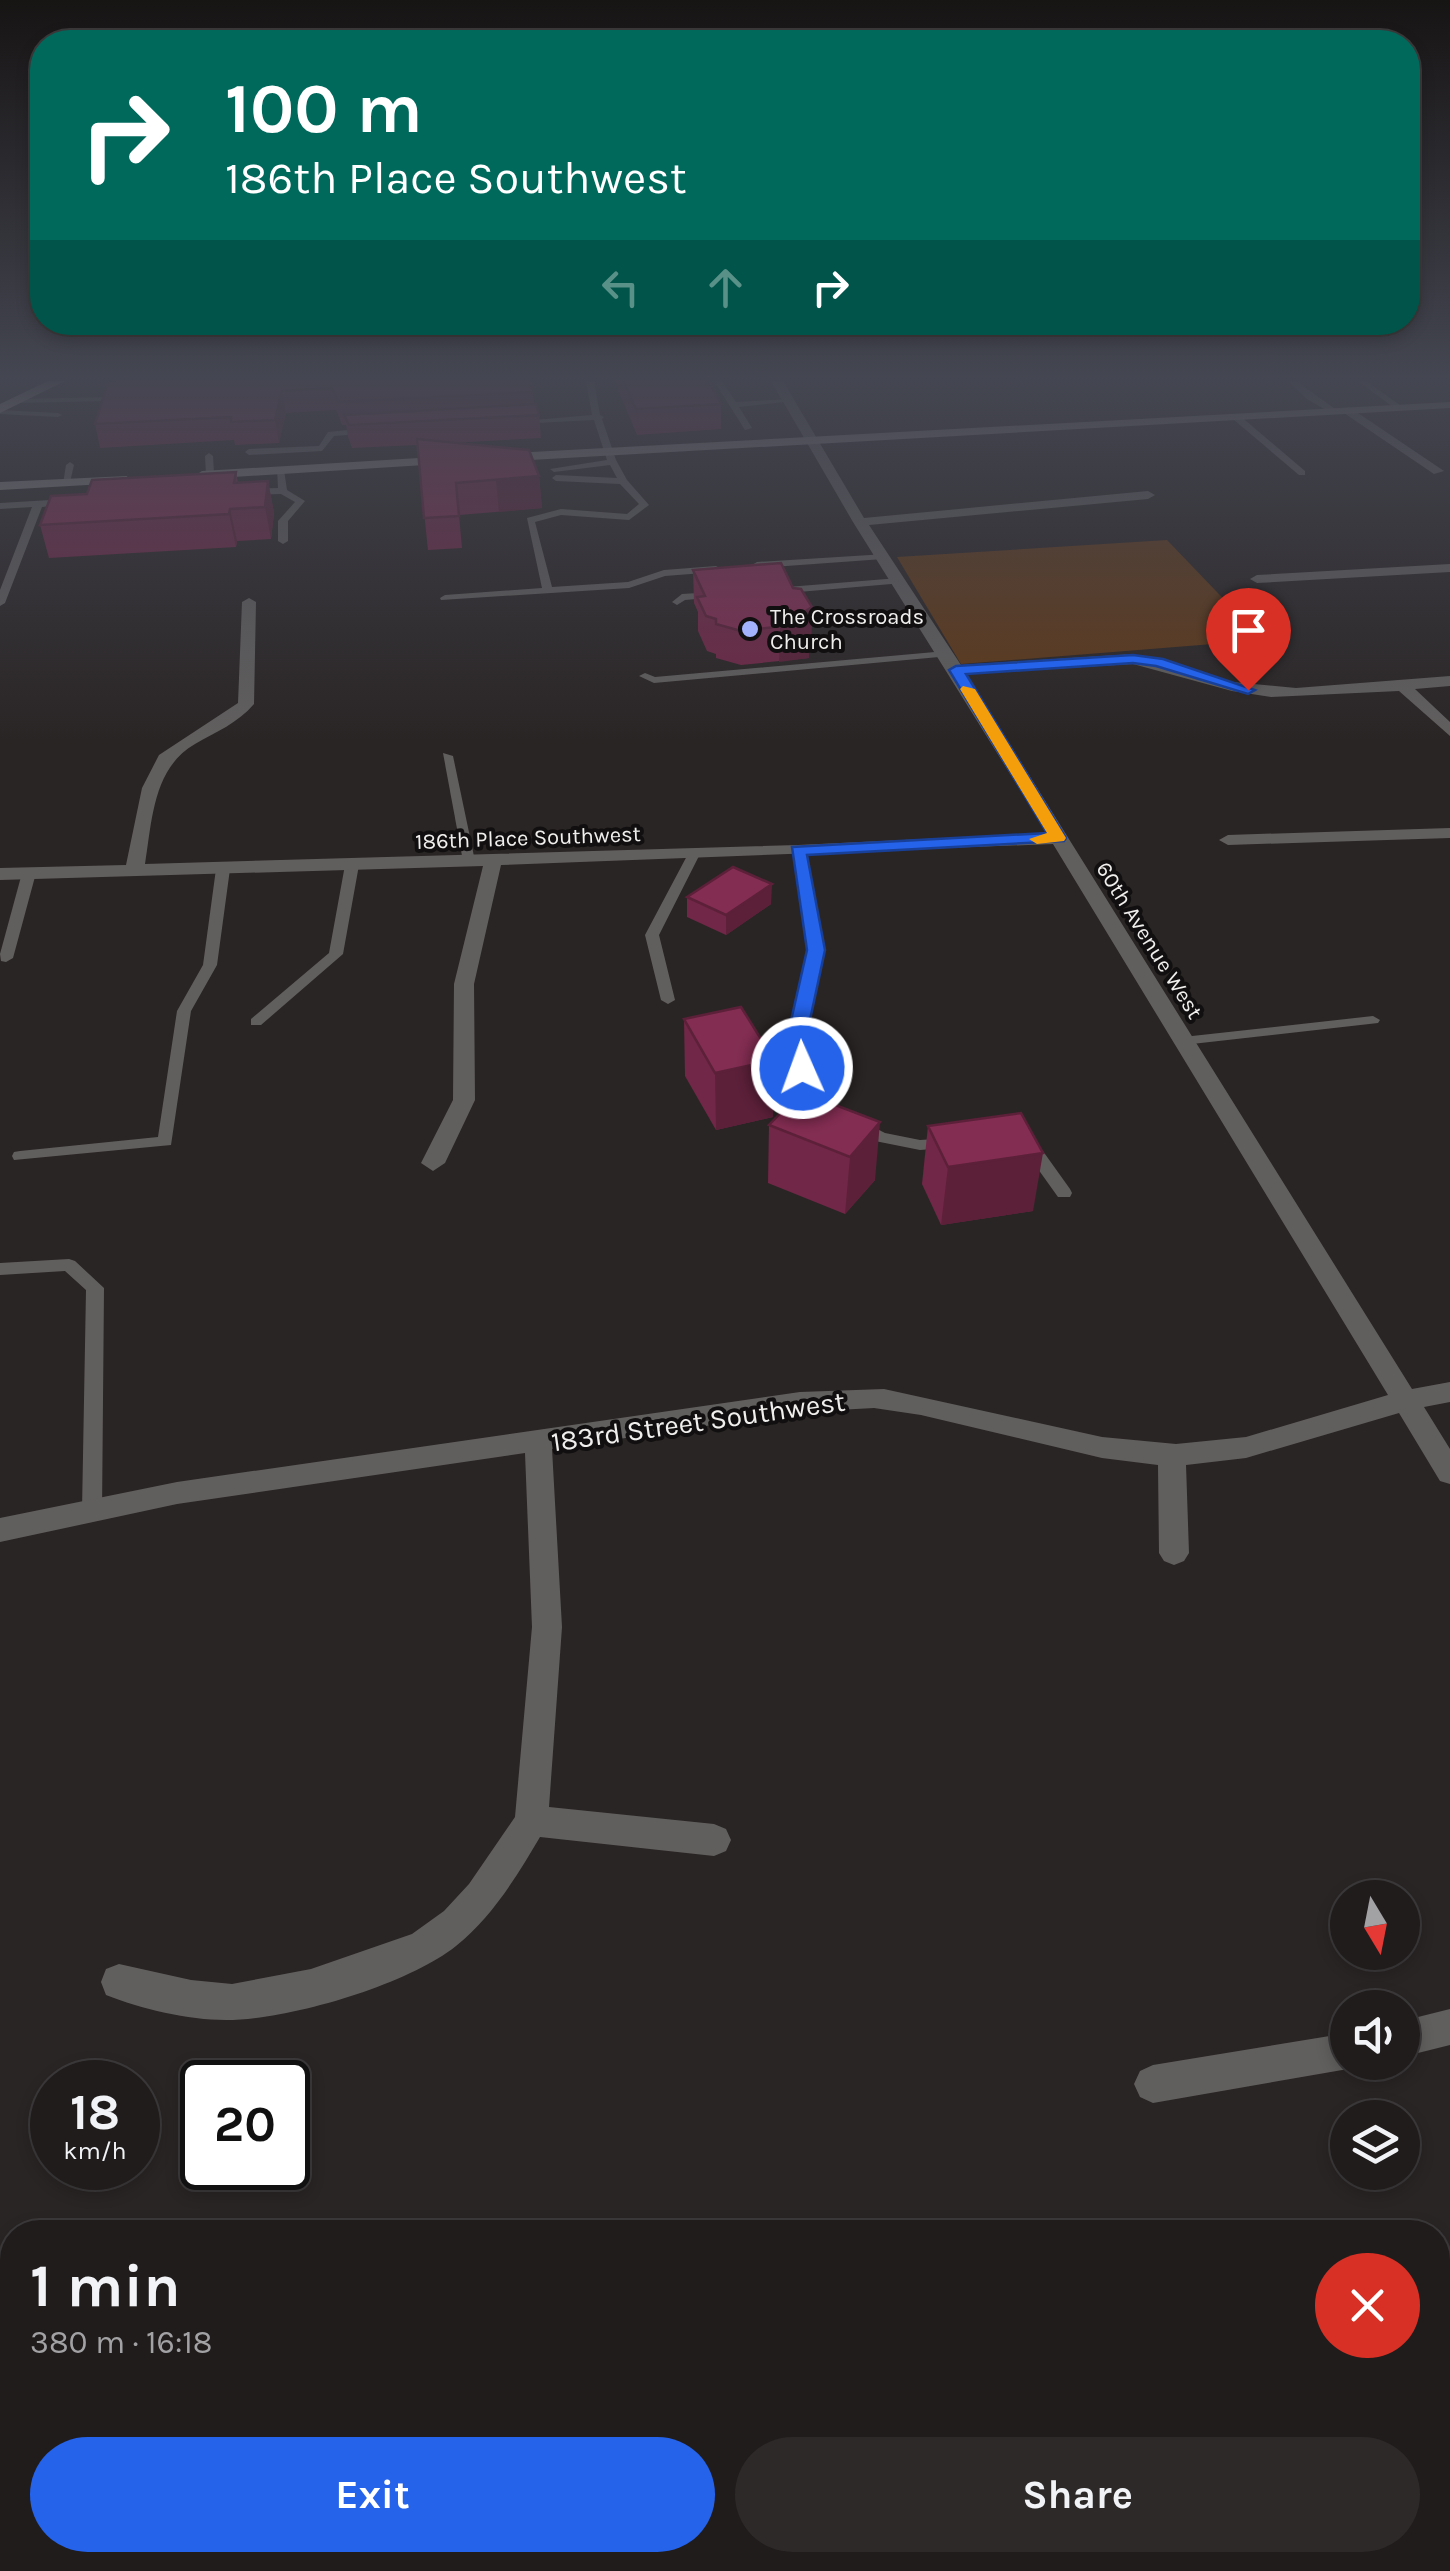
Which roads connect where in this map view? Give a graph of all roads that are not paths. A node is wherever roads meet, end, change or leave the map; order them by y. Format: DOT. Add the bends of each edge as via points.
graph roads {
  1 [pos="47,501"];
  2 [pos="89,501"];
  3 [pos="300,501"];
  4 [pos="642,501"];
  5 [pos="848,501"];
  6 [pos="1084,501"];
  7 [pos="44,504"];
  8 [pos="0,506"];
  9 [pos="860,522"];
  10 [pos="283,541"];
  11 [pos="882,556"];
  12 [pos="743,566"];
  13 [pos="724,568"];
  14 [pos="1450,568"];
  15 [pos="1257,579"];
  16 [pos="899,581"];
  17 [pos="548,591"];
  18 [pos="754,592"];
  19 [pos="736,594"];
  20 [pos="444,598"];
  21 [pos="250,602"];
  22 [pos="677,602"];
  23 [pos="0,603"];
  24 [pos="952,662"];
  25 [pos="645,676"];
  26 [pos="1450,681"];
  27 [pos="1402,685"];
  28 [pos="1450,731"];
  29 [pos="446,756"];
  30 [pos="1450,833"];
  31 [pos="1058,838"];
  32 [pos="1228,840"];
  33 [pos="798,851"];
  34 [pos="694,854"];
  35 [pos="493,860"];
  36 [pos="469,861"];
  37 [pos="352,865"];
  38 [pos="223,869"];
  39 [pos="134,872"];
  40 [pos="0,874"];
  41 [pos="29,874"];
  42 [pos="6,958"];
  43 [pos="668,1000"];
  44 [pos="1372,1020"];
  45 [pos="256,1022"];
  46 [pos="1183,1041"];
  47 [pos="1020,1136"];
  48 [pos="973,1142"];
  49 [pos="20,1156"];
  50 [pos="433,1163"];
  51 [pos="1064,1194"];
  52 [pos="0,1269"];
  53 [pos="1450,1392"];
  54 [pos="1404,1398"];
  55 [pos="538,1444"];
  56 [pos="1172,1455"];
  57 [pos="1450,1473"];
  58 [pos="92,1511"];
  59 [pos="0,1530"];
  60 [pos="1174,1554"];
  61 [pos="531,1821"];
  62 [pos="714,1840"];
  63 [pos="120,1982"];
  64 [pos="1450,2027"];
  65 [pos="1420,2034"];
  66 [pos="1330,2054"];
  67 [pos="1153,2084"];
  1 -- 7 [label="lane"];
  2 -- 7 [label="lane"];
  3 -- 10 [label="lane" via="283,521"];
  4 -- 17 [label="lane" via="629,516 561,512 530,520"];
  5 -- 9 [label="street, 60th Avenue West"];
  6 -- 9 [label="street"];
  7 -- 8 [label="lane"];
  7 -- 23 [label="lane"];
  9 -- 11 [label="street, 60th Avenue West"];
  11 -- 12 [label="lane"];
  11 -- 16 [label="street, 60th Avenue West"];
  13 -- 17 [label="lane"];
  14 -- 15 [label="street"];
  16 -- 18 [label="lane"];
  16 -- 24 [label="street, 60th Avenue West"];
  17 -- 20 [label="lane"];
  19 -- 22 [label="lane"];
  21 -- 39 [label="street" via="246,704 156,768"];
  24 -- 25 [label="lane"];
  24 -- 27 [label="street" via="1133,659 1268,692"];
  24 -- 31 [label="street, 60th Avenue West"];
  26 -- 27 [label="street"];
  27 -- 28 [label="street"];
  29 -- 36 [label="lane"];
  30 -- 32 [label="street"];
  31 -- 33 [label="street, 186th Place Southwest"];
  31 -- 46 [label="street, 60th Avenue West"];
  33 -- 34 [label="street, 186th Place Southwest"];
  33 -- 48 [label="lane" via="816,950 797,1034 802,1068 838,1116 880,1138 920,1145"];
  34 -- 35 [label="street, 186th Place Southwest"];
  34 -- 43 [label="lane" via="652,935"];
  35 -- 36 [label="street, 186th Place Southwest"];
  35 -- 50 [label="street" via="464,984 464,1100"];
  36 -- 37 [label="street, 186th Place Southwest"];
  37 -- 38 [label="street, 186th Place Southwest"];
  37 -- 45 [label="lane" via="336,954"];
  38 -- 39 [label="street, 186th Place Southwest"];
  38 -- 49 [label="lane" via="210,964 184,1011 165,1140"];
  39 -- 41 [label="street, 186th Place Southwest"];
  40 -- 41 [label="street, 186th Place Southwest"];
  41 -- 42 [label="lane"];
  44 -- 46 [label="lane"];
  46 -- 54 [label="street, 60th Avenue West"];
  47 -- 51 [label="lane"];
  52 -- 58 [label="lane" via="69,1265 96,1288"];
  53 -- 54 [label="street, 183rd Street Southwest"];
  54 -- 56 [label="street, 183rd Street Southwest" via="1237,1449"];
  54 -- 57 [label="street, 60th Avenue West"];
  55 -- 56 [label="street, 183rd Street Southwest" via="852,1398"];
  55 -- 58 [label="street, 183rd Street Southwest" via="177,1493"];
  55 -- 61 [label="street" via="547,1627"];
  56 -- 60 [label="street"];
  58 -- 59 [label="street, 183rd Street Southwest"];
  61 -- 62 [label="street"];
  61 -- 63 [label="street" via="494,1882 440,1937 393,1961 230,2002"];
  64 -- 65 [label="street"];
  66 -- 67 [label="street"];
}
